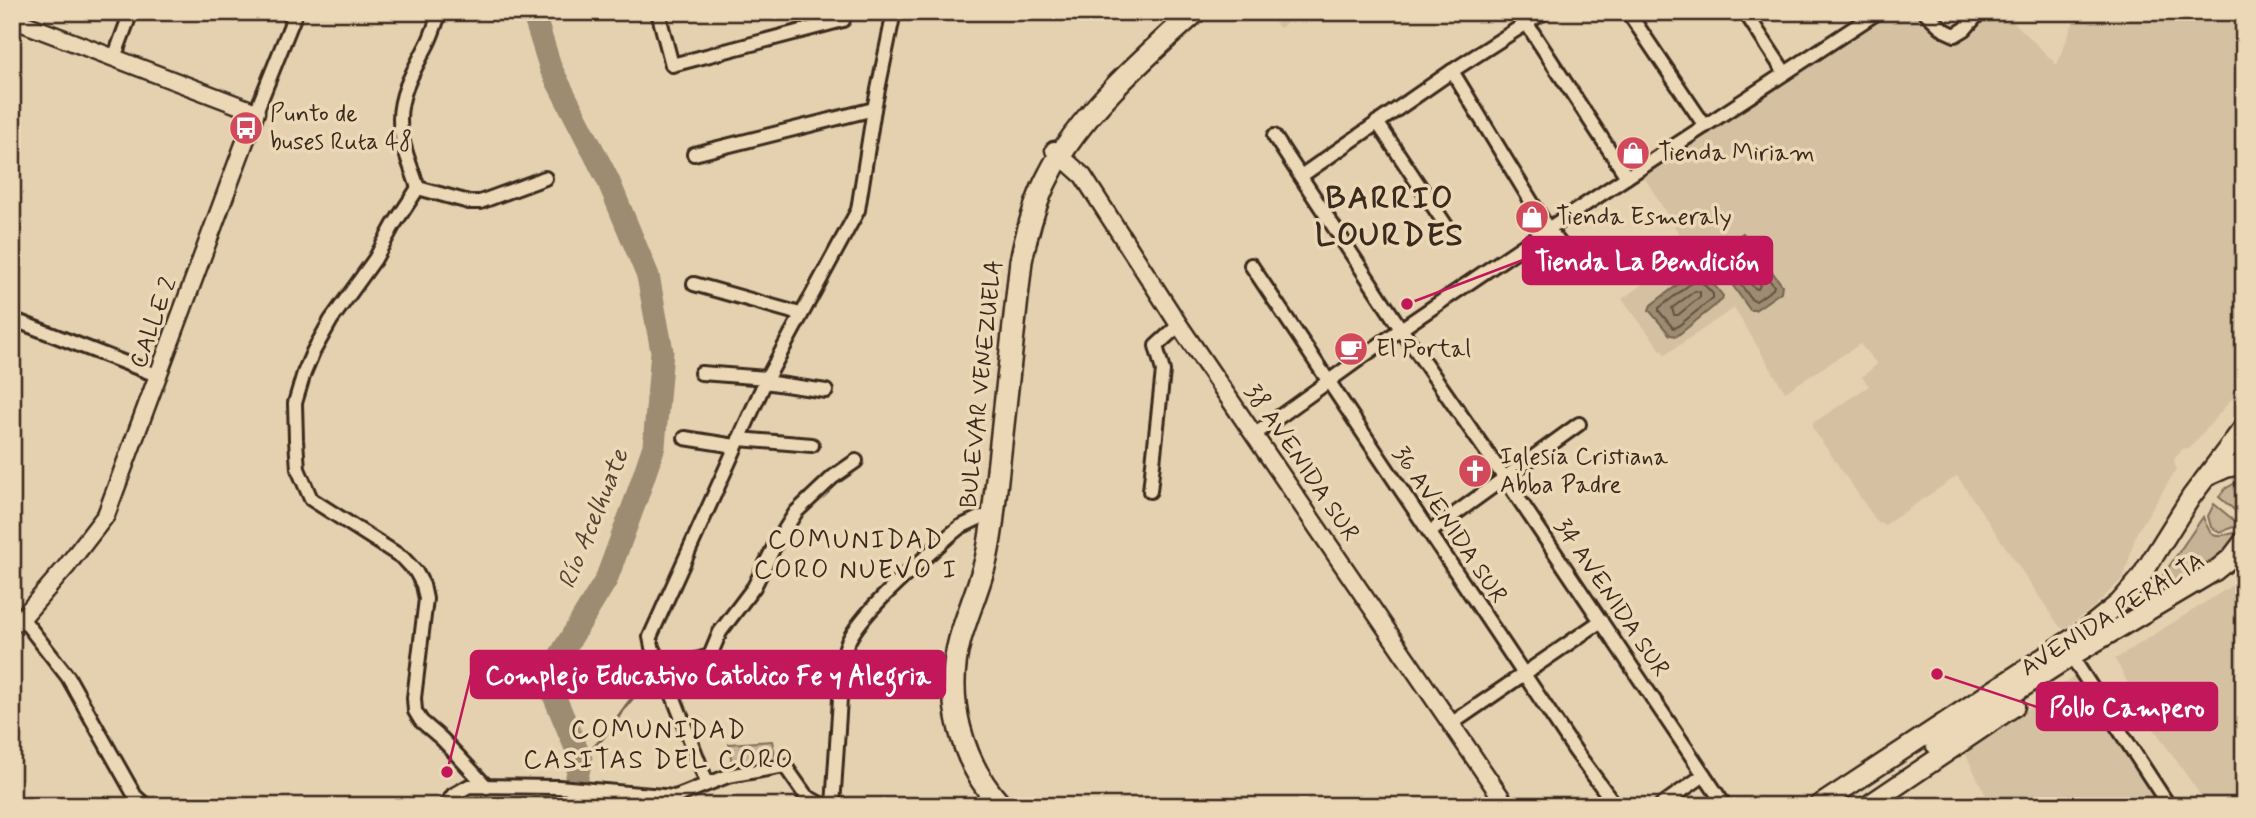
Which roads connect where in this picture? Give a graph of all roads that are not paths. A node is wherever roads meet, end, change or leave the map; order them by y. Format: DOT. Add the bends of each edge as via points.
graph roads {
  1 [pos="131,12"];
  2 [pos="296,12"];
  3 [pos="440,12"];
  4 [pos="658,12"];
  5 [pos="842,12"];
  6 [pos="894,12"];
  7 [pos="1175,12"];
  8 [pos="1195,12"];
  9 [pos="1544,12"];
  10 [pos="1628,12"];
  11 [pos="1745,12"];
  12 [pos="1878,12"];
  13 [pos="1925,12"];
  14 [pos="1980,12"];
  15 [pos="1858,17"];
  16 [pos="12,19"];
  17 [pos="1527,24"];
  18 [pos="114,58"];
  19 [pos="1452,71"];
  20 [pos="1785,74"];
  21 [pos="874,109"];
  22 [pos="256,112"];
  23 [pos="1071,119"];
  24 [pos="1377,122"];
  25 [pos="1705,126"];
  26 [pos="1274,136"];
  27 [pos="1057,153"];
  28 [pos="694,154"];
  29 [pos="1301,176"];
  30 [pos="1627,177"];
  31 [pos="545,178"];
  32 [pos="1033,178"];
  33 [pos="418,188"];
  34 [pos="1447,227"];
  35 [pos="1548,229"];
  36 [pos="1251,265"];
  37 [pos="1585,274"];
  38 [pos="694,284"];
  39 [pos="800,314"];
  40 [pos="12,319"];
  41 [pos="1179,325"];
  42 [pos="1401,329"];
  43 [pos="701,373"];
  44 [pos="159,376"];
  45 [pos="766,380"];
  46 [pos="1328,382"];
  47 [pos="826,391"];
  48 [pos="1579,424"];
  49 [pos="2244,428"];
  50 [pos="1254,435"];
  51 [pos="685,438"];
  52 [pos="737,442"];
  53 [pos="813,445"];
  54 [pos="2244,445"];
  55 [pos="856,461"];
  56 [pos="2235,466"];
  57 [pos="1504,477"];
  58 [pos="2205,477"];
  59 [pos="1150,491"];
  60 [pos="981,517"];
  61 [pos="1430,532"];
  62 [pos="2244,541"];
  63 [pos="2241,560"];
  64 [pos="16,619"];
  65 [pos="1601,621"];
  66 [pos="2073,661"];
  67 [pos="663,670"];
  68 [pos="1525,675"];
  69 [pos="1451,724"];
  70 [pos="1704,775"];
  71 [pos="707,783"];
  72 [pos="487,787"];
  73 [pos="661,801"];
  74 [pos="146,806"];
  75 [pos="445,806"];
  76 [pos="824,806"];
  77 [pos="833,806"];
  78 [pos="985,806"];
  79 [pos="1002,806"];
  80 [pos="1507,806"];
  81 [pos="1616,806"];
  82 [pos="1660,806"];
  83 [pos="1726,806"];
  84 [pos="1818,806"];
  85 [pos="1839,806"];
  86 [pos="1867,806"];
  87 [pos="2169,806"];
  1 -- 18 [label="street"];
  2 -- 22 [label="street, CALLE 2"];
  3 -- 33 [label="street" via="401,104 405,147"];
  4 -- 5 [label="street" via="672,65 843,20"];
  6 -- 21 [label="street"];
  7 -- 23 [label="highway, BULEVAR VENEZUELA"];
  8 -- 27 [label="highway, BULEVAR VENEZUELA"];
  9 -- 17 [label="street"];
  10 -- 25 [label="street"];
  11 -- 20 [label="street"];
  12 -- 15 [label="street"];
  13 -- 14 [label="street" via="1955,35"];
  15 -- 20 [label="street"];
  16 -- 18 [label="street"];
  17 -- 19 [label="street"];
  17 -- 30 [label="street"];
  18 -- 22 [label="street"];
  19 -- 24 [label="street"];
  19 -- 35 [label="street"];
  20 -- 25 [label="street"];
  21 -- 28 [label="street"];
  21 -- 39 [label="street" via="858,209"];
  22 -- 44 [label="street, CALLE 2"];
  23 -- 27 [label="highway"];
  23 -- 32 [label="highway, BULEVAR VENEZUELA"];
  24 -- 29 [label="street"];
  24 -- 34 [label="street"];
  25 -- 30 [label="street"];
  26 -- 29 [label="street, 34 AVENIDA SUR"];
  27 -- 32 [label="highway"];
  27 -- 41 [label="street, 38 AVENIDA SUR" via="1083,176"];
  27 -- 79 [label="highway, BULEVAR VENEZUELA" via="1021,261 992,525 956,659 954,683 962,739 986,787"];
  29 -- 42 [label="street, 34 AVENIDA SUR"];
  30 -- 35 [label="street"];
  31 -- 33 [label="street" via="480,202"];
  32 -- 60 [label="highway, BULEVAR VENEZUELA" via="1008,266"];
  33 -- 72 [label="street" via="331,320 304,373 295,403 298,469 311,499 403,558 416,572 426,599 415,711"];
  35 -- 37 [label="street"];
  35 -- 42 [label="street"];
  36 -- 46 [label="street, 36 AVENIDA SUR"];
  38 -- 39 [label="street"];
  39 -- 45 [label="street"];
  40 -- 44 [label="street"];
  41 -- 50 [label="street, 38 AVENIDA SUR"];
  41 -- 59 [label="street" via="1156,346 1163,371"];
  42 -- 46 [label="street"];
  42 -- 57 [label="street, 34 AVENIDA SUR"];
  43 -- 45 [label="street"];
  44 -- 64 [label="street, CALLE 2" via="106,515 66,567"];
  45 -- 47 [label="street"];
  45 -- 52 [label="street"];
  46 -- 50 [label="street"];
  46 -- 61 [label="street, 36 AVENIDA SUR"];
  48 -- 57 [label="street"];
  49 -- 58 [label="main road, AVENIDA PERALTA"];
  50 -- 69 [label="street, 38 AVENIDA SUR"];
  51 -- 52 [label="street"];
  52 -- 53 [label="street"];
  52 -- 67 [label="street" via="651,633 651,645"];
  54 -- 56 [label="main road"];
  55 -- 67 [label="street" via="796,512 754,587 719,632 710,656"];
  56 -- 58 [label="main road"];
  56 -- 66 [label="main road" via="2194,512 2141,593"];
  57 -- 61 [label="street"];
  57 -- 65 [label="street, 34 AVENIDA SUR"];
  58 -- 84 [label="main road, AVENIDA PERALTA" via="2139,580 2119,603"];
  60 -- 77 [label="street" via="950,536 877,604 848,640"];
  60 -- 78 [label="highway, BULEVAR VENEZUELA" via="941,677 954,757"];
  61 -- 68 [label="street, 36 AVENIDA SUR"];
  62 -- 66 [label="main road" via="2215,571"];
  63 -- 66 [label="main road, AVENIDA PERALTA" via="2187,598"];
  64 -- 74 [label="street" via="68,677 135,796"];
  65 -- 68 [label="street"];
  65 -- 70 [label="street, 34 AVENIDA SUR"];
  66 -- 85 [label="main road"];
  66 -- 86 [label="main road, AVENIDA PERALTA"];
  66 -- 87 [label="street"];
  67 -- 71 [label="street"];
  68 -- 69 [label="street"];
  68 -- 81 [label="street, 36 AVENIDA SUR"];
  69 -- 80 [label="street, 38 AVENIDA SUR"];
  70 -- 82 [label="street"];
  70 -- 83 [label="street, 34 AVENIDA SUR"];
  71 -- 73 [label="street"];
  71 -- 76 [label="street" via="785,766 806,796"];
  72 -- 73 [label="street" via="558,787 631,793"];
  72 -- 75 [label="street" via="469,786"];
}
